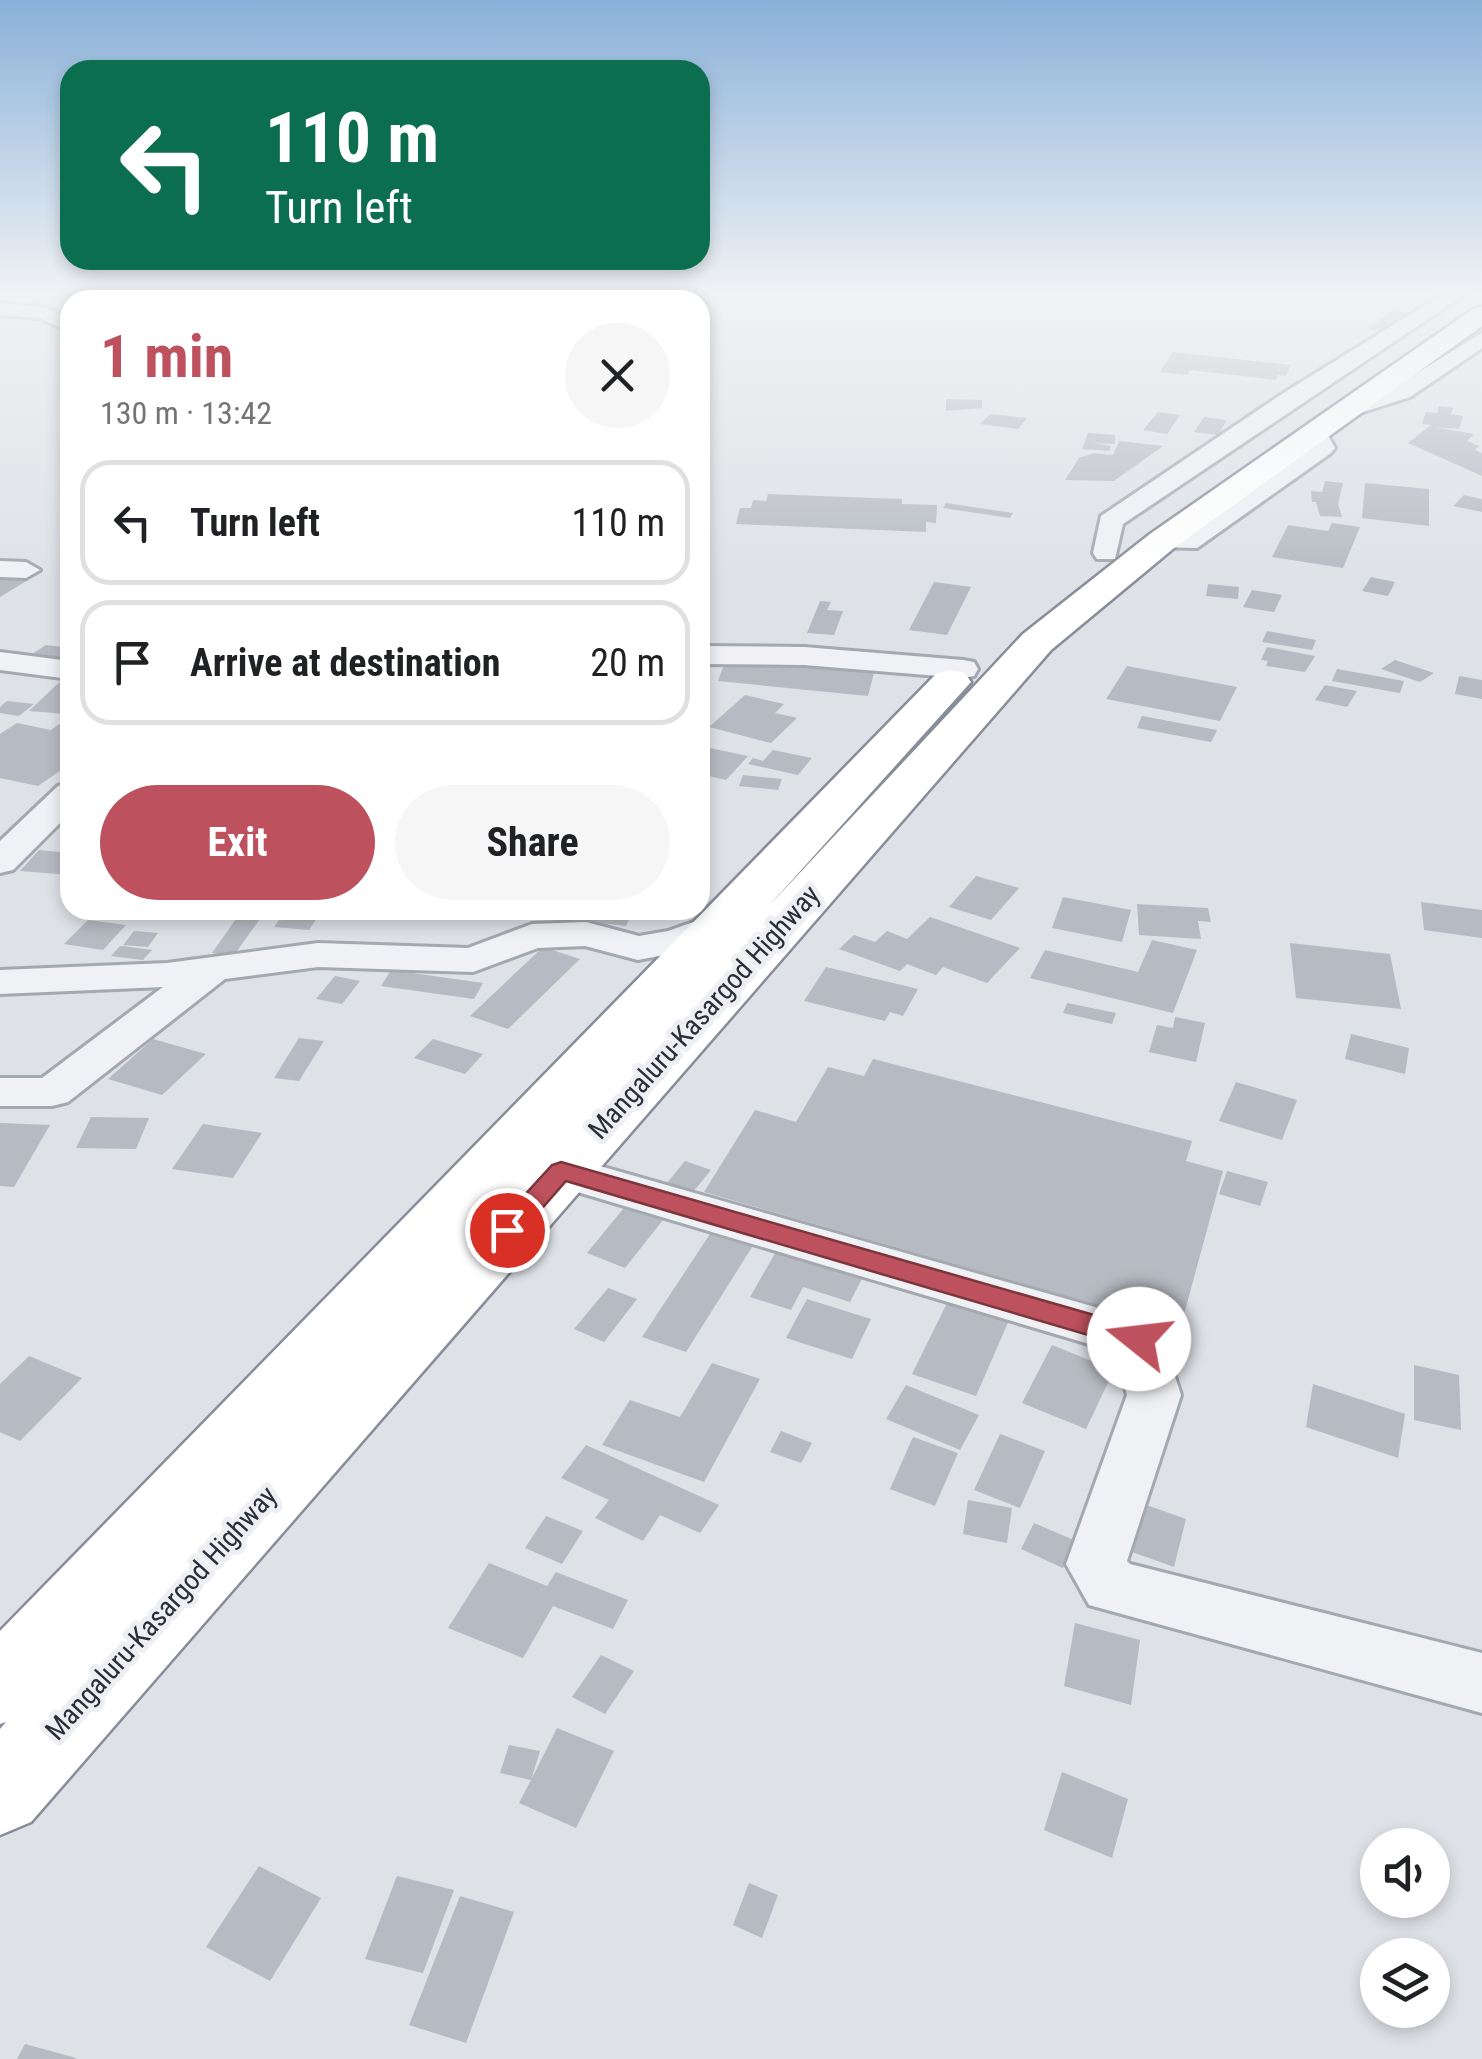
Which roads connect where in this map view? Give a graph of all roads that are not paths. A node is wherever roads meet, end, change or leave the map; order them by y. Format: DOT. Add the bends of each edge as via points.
graph roads {
  1 [pos="1304,390"];
  2 [pos="1383,390"];
  3 [pos="1385,390"];
  4 [pos="1406,390"];
  5 [pos="1376,397"];
  6 [pos="1106,554"];
  7 [pos="710,655"];
  8 [pos="0,661"];
  9 [pos="60,669"];
  10 [pos="963,669"];
  11 [pos="60,803"];
  12 [pos="0,862"];
  13 [pos="525,923"];
  14 [pos="749,928"];
  15 [pos="214,969"];
  16 [pos="0,982"];
  17 [pos="0,1092"];
  18 [pos="561,1171"];
  19 [pos="1482,1683"];
  20 [pos="0,1686"];
  21 [pos="0,1792"];
  1 -- 6 [label="street" via="1110,521"];
  2 -- 5 [label="highway, Mangaluru-Kasargod Highway"];
  3 -- 5 [label="highway, Mangaluru-Kasargod Highway"];
  4 -- 5 [label="street"];
  5 -- 6 [label="highway, Mangaluru-Kasargod Highway" via="1144,522"];
  5 -- 14 [label="highway, Mangaluru-Kasargod Highway" via="1162,541 1037,642"];
  6 -- 10 [label="highway, Mangaluru-Kasargod Highway"];
  7 -- 10 [label="street"];
  8 -- 9 [label="street"];
  10 -- 14 [label="highway, Mangaluru-Kasargod Highway"];
  11 -- 12 [label="street"];
  13 -- 14 [label="street" via="638,948"];
  13 -- 15 [label="street" via="473,960 318,955"];
  14 -- 18 [label="highway, Mangaluru-Kasargod Highway"];
  14 -- 20 [label="highway, Mangaluru-Kasargod Highway"];
  15 -- 16 [label="street"];
  15 -- 17 [label="street" via="52,1092"];
  18 -- 19 [label="street" via="1139,1339 1154,1395 1096,1564 1110,1586"];
  18 -- 21 [label="highway, Mangaluru-Kasargod Highway"];
}
